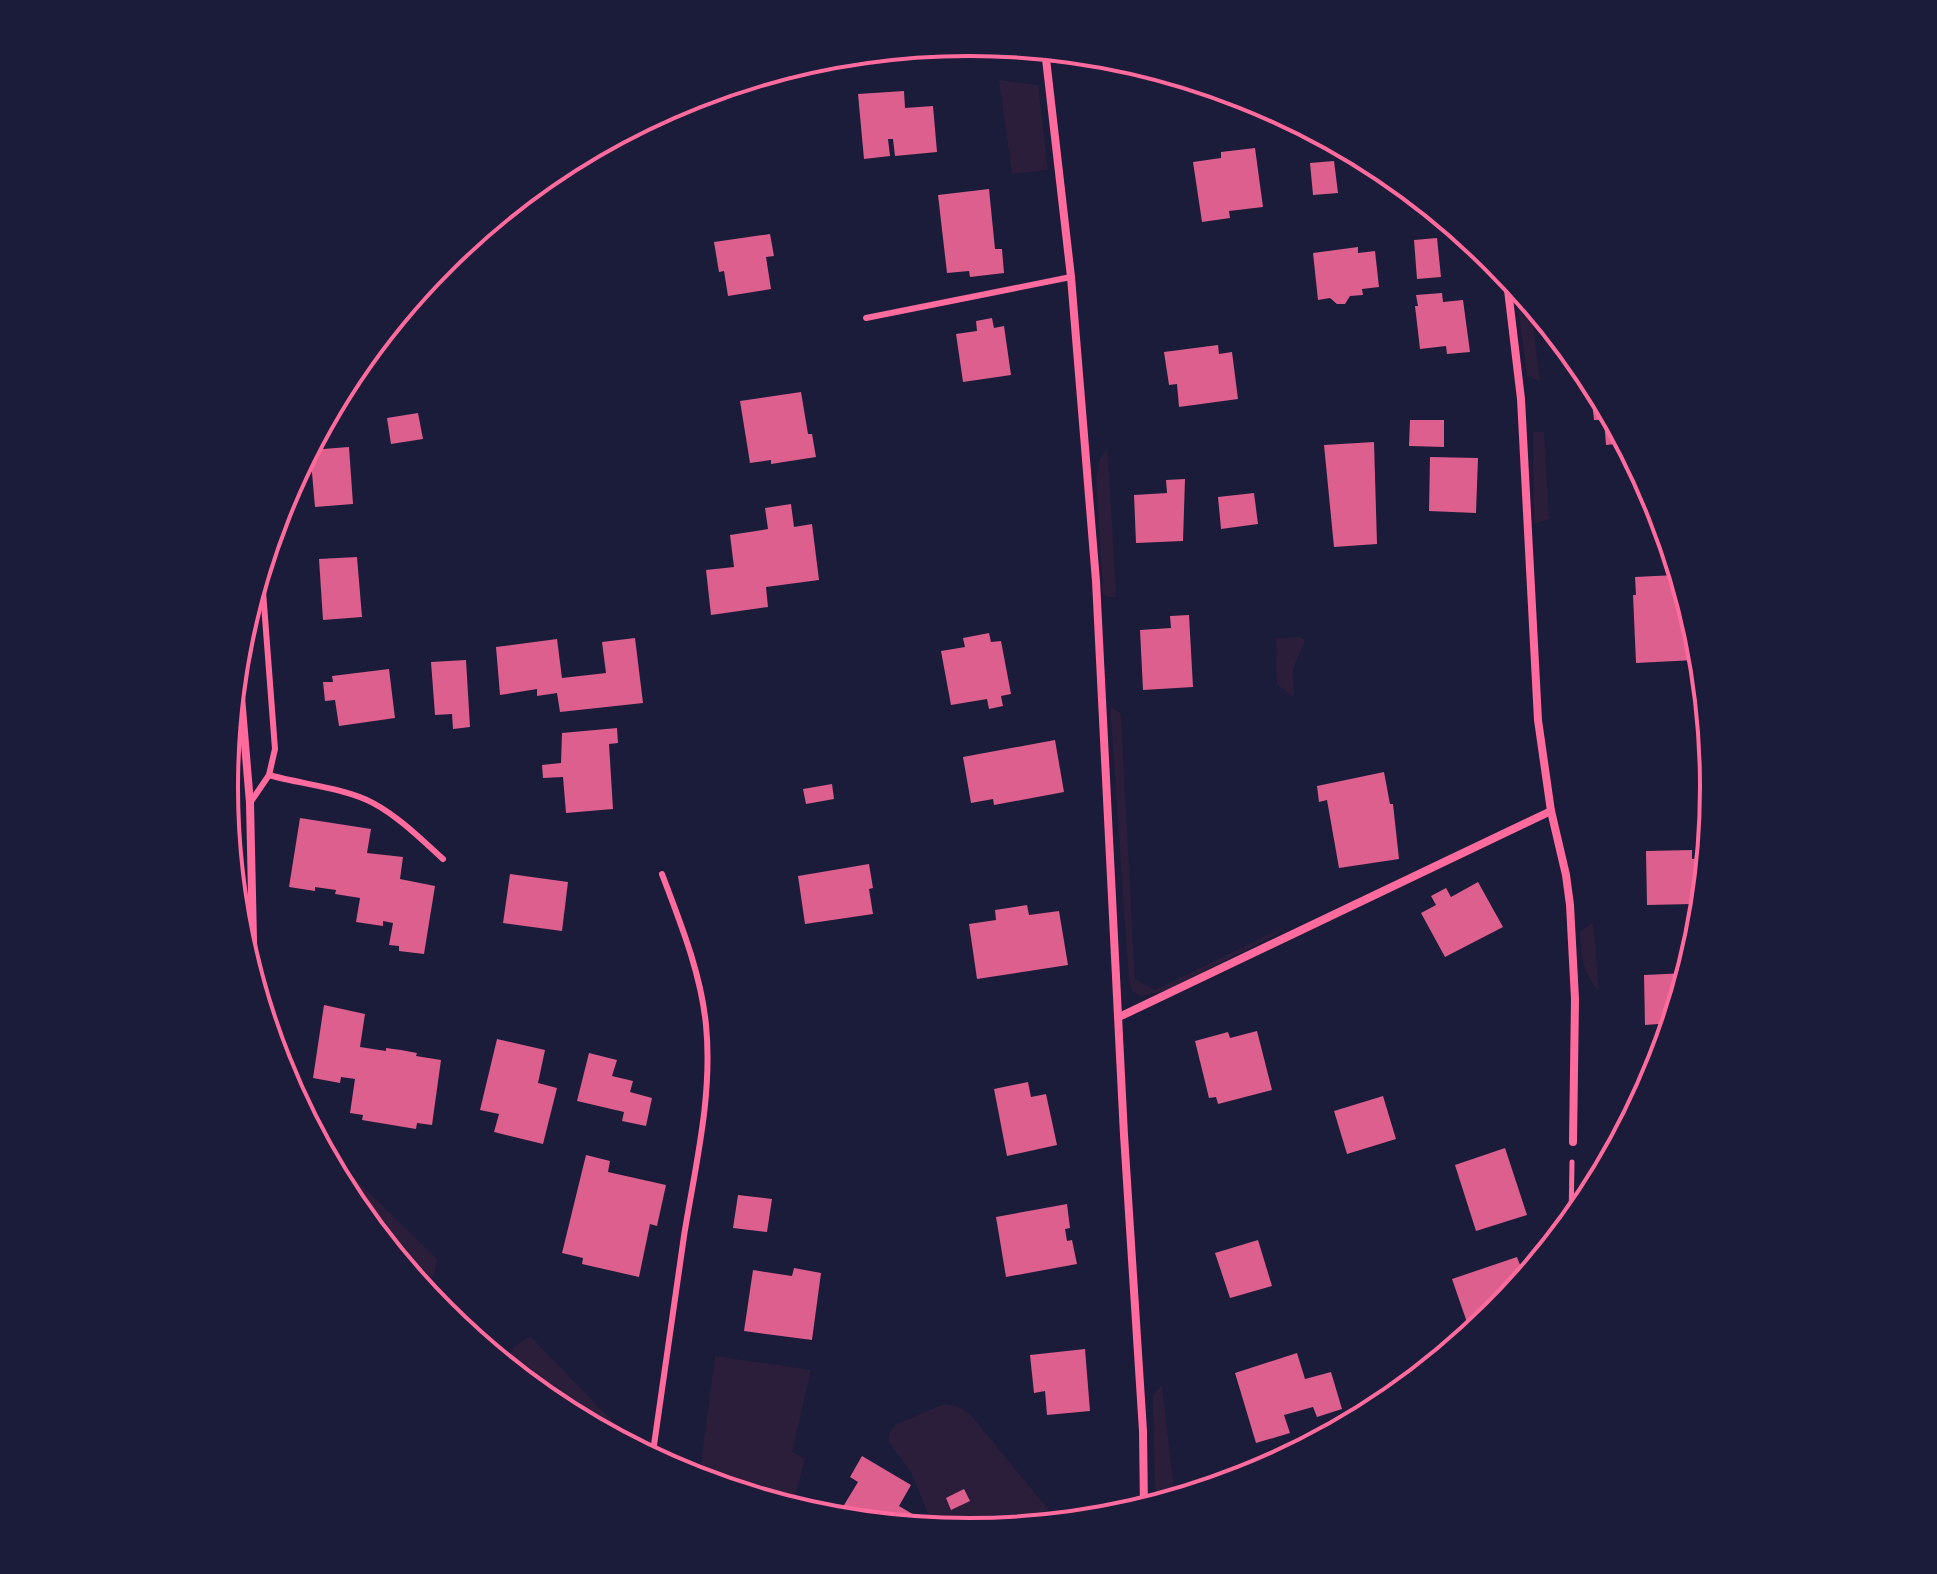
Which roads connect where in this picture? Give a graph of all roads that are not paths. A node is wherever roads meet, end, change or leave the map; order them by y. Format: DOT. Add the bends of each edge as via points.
graph roads {
  1 [pos="1046,61"];
  2 [pos="1071,277"];
  3 [pos="1509,295"];
  4 [pos="866,318"];
  5 [pos="263,594"];
  6 [pos="242,710"];
  7 [pos="269,775"];
  8 [pos="250,803"];
  9 [pos="1551,811"];
  10 [pos="443,859"];
  11 [pos="662,874"];
  12 [pos="253,934"];
  13 [pos="1119,1017"];
  14 [pos="1573,1142"];
  15 [pos="654,1447"];
  16 [pos="1144,1496"];
  1 -- 2 [label="street"];
  2 -- 4 [label="lane"];
  2 -- 13 [label="street" via="1096,581"];
  3 -- 9 [label="street" via="1521,399 1538,720"];
  5 -- 7 [label="lane" via="275,749"];
  6 -- 8 [label="street"];
  7 -- 8 [label="lane"];
  7 -- 10 [label="lane" via="372,802"];
  8 -- 12 [label="street"];
  9 -- 13 [label="street"];
  9 -- 14 [label="street" via="1566,875 1573,952"];
  11 -- 15 [label="lane" via="698,981 707,1075"];
  13 -- 16 [label="street"];
}
